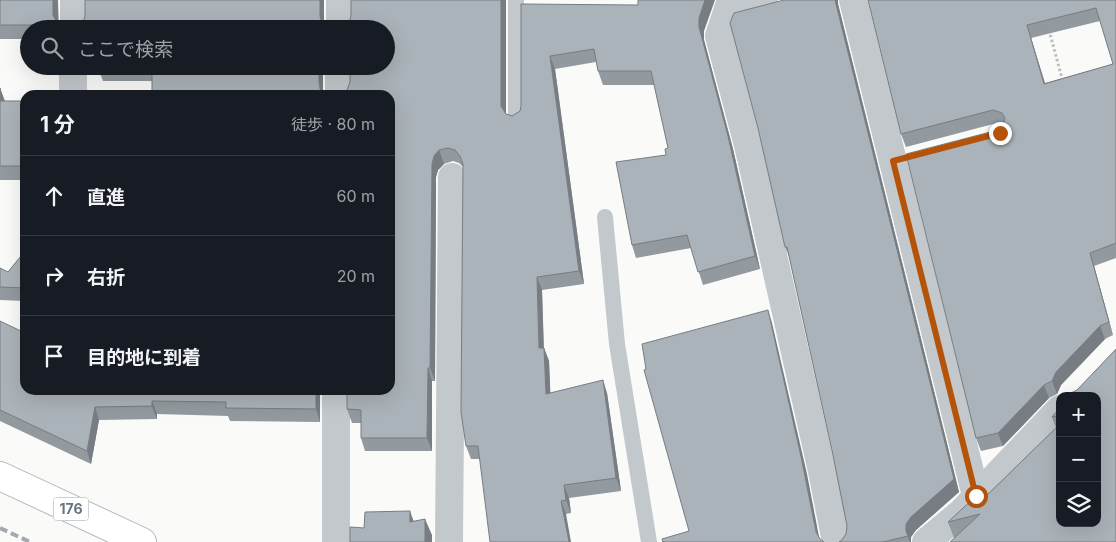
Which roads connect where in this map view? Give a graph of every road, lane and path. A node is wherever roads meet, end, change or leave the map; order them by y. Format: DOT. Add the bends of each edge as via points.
graph roads {
  1 [pos="74,0"];
  2 [pos="340,0"];
  3 [pos="516,0"];
  4 [pos="731,0"];
  5 [pos="750,0"];
  6 [pos="764,0"];
  7 [pos="853,0"];
  8 [pos="74,20"];
  9 [pos="340,20"];
  10 [pos="1049,28"];
  11 [pos="73,75"];
  12 [pos="339,75"];
  13 [pos="73,90"];
  14 [pos="339,90"];
  15 [pos="1065,90"];
  16 [pos="516,119"];
  17 [pos="452,177"];
  18 [pos="605,218"];
  19 [pos="336,395"];
  20 [pos="1056,413"];
  21 [pos="0,476"];
  22 [pos="976,496"];
  23 [pos="142,542"];
  24 [pos="336,542"];
  25 [pos="449,542"];
  26 [pos="649,542"];
  27 [pos="836,542"];
  28 [pos="926,542"];
  1 -- 8 [label="street"];
  2 -- 9 [label="street"];
  3 -- 16 [label="lane"];
  4 -- 27 [label="street" via="719,36 748,145"];
  5 -- 6 [label="street" via="752,4"];
  7 -- 22 [label="street" via="902,159"];
  10 -- 15 [label="path"];
  11 -- 13 [label="street"];
  12 -- 14 [label="street"];
  17 -- 25 [label="street"];
  18 -- 26 [label="lane" via="617,344"];
  19 -- 24 [label="street"];
  20 -- 22 [label="street"];
  21 -- 23 [label="highway, 176"];
  22 -- 28 [label="street"];
}
